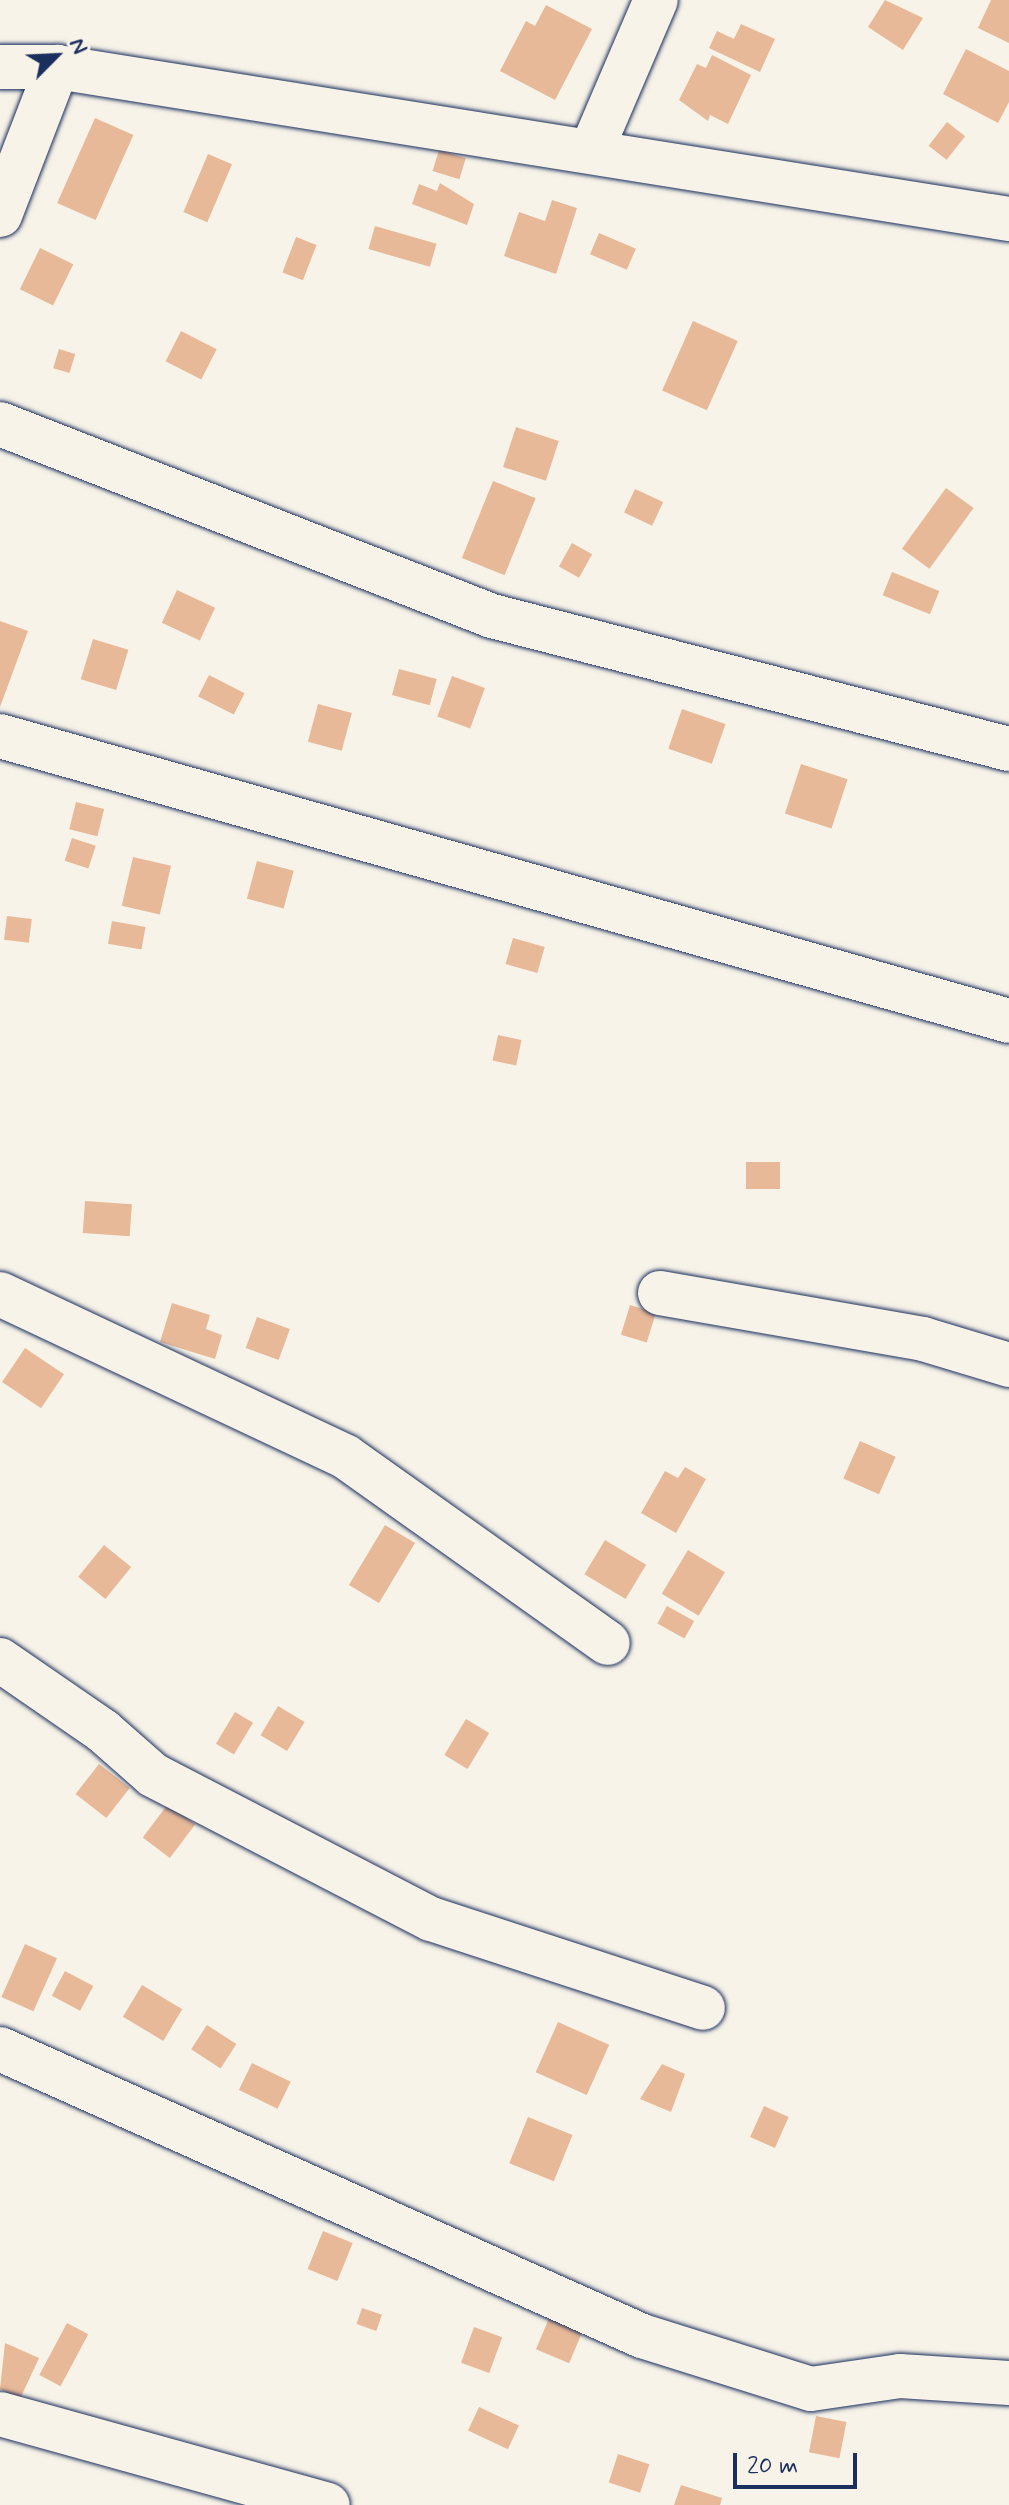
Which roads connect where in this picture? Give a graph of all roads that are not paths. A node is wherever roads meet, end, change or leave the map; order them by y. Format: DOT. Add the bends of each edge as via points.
graph roads {
  1 [pos="656,0"];
  2 [pos="0,67"];
  3 [pos="57,67"];
  4 [pos="592,149"];
  5 [pos="0,215"];
  6 [pos="1009,219"];
  7 [pos="0,424"];
  8 [pos="0,736"];
  9 [pos="1009,749"];
  10 [pos="1009,1021"];
  11 [pos="660,1293"];
  12 [pos="0,1294"];
  13 [pos="1009,1365"];
  14 [pos="608,1643"];
  15 [pos="0,1660"];
  16 [pos="703,2008"];
  17 [pos="0,2049"];
  18 [pos="1009,2383"];
  19 [pos="0,2414"];
  20 [pos="328,2505"];
  1 -- 4 [label="street"];
  2 -- 3 [label="street"];
  3 -- 4 [label="street"];
  3 -- 5 [label="street"];
  4 -- 6 [label="street"];
  7 -- 9 [label="street" via="492,616"];
  8 -- 10 [label="street"];
  11 -- 13 [label="street" via="923,1339"];
  12 -- 14 [label="street" via="346,1457"];
  15 -- 16 [label="street" via="153,1775 431,1919"];
  17 -- 18 [label="street" via="642,2336 811,2389 900,2376"];
  19 -- 20 [label="street"];
}
